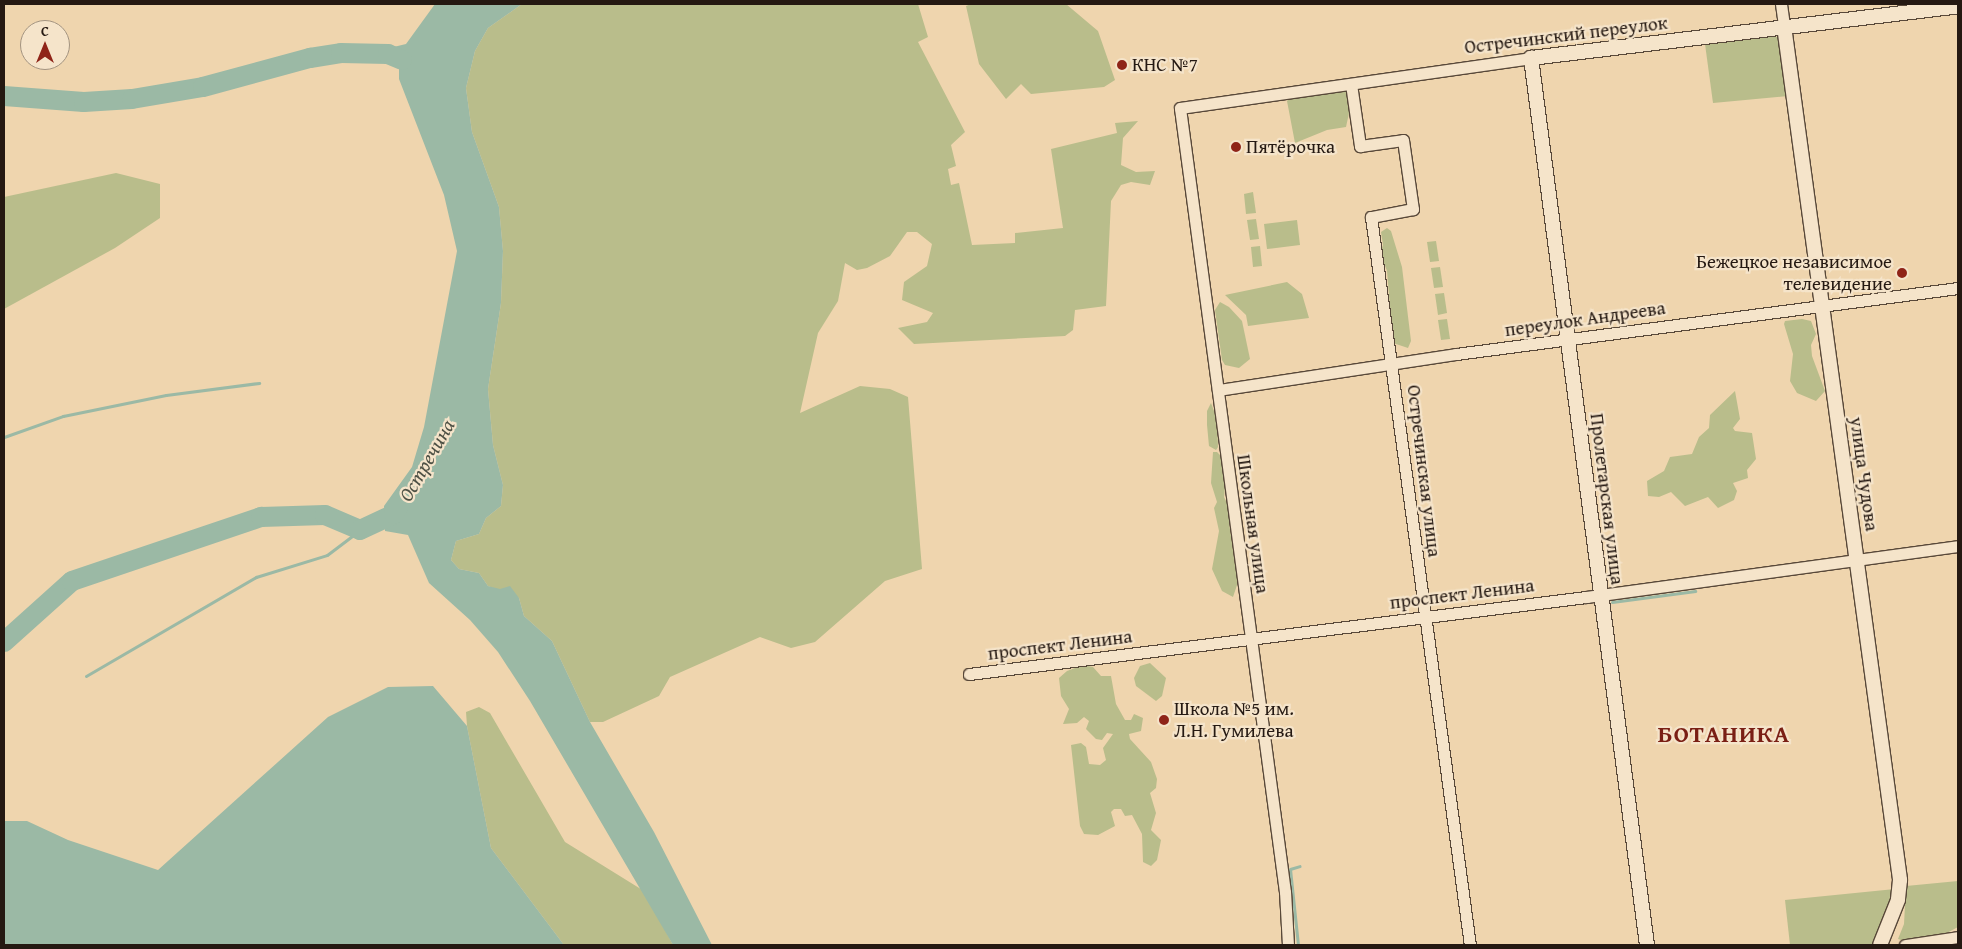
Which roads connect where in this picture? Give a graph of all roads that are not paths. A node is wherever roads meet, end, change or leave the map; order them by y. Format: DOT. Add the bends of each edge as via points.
graph roads {
  1 [pos="1781,4"];
  2 [pos="1958,6"];
  3 [pos="1784,26"];
  4 [pos="1531,58"];
  5 [pos="1351,84"];
  6 [pos="1180,108"];
  7 [pos="1958,288"];
  8 [pos="1822,305"];
  9 [pos="1567,340"];
  10 [pos="1391,363"];
  11 [pos="1218,390"];
  12 [pos="1958,546"];
  13 [pos="1856,560"];
  14 [pos="1600,595"];
  15 [pos="1426,616"];
  16 [pos="1251,640"];
  17 [pos="969,674"];
  18 [pos="1958,938"];
  19 [pos="1288,945"];
  20 [pos="1470,945"];
  21 [pos="1647,945"];
  22 [pos="1880,945"];
  23 [pos="1905,945"];
  1 -- 3 [label="street, улица Чудова"];
  2 -- 3 [label="street, Остречинский переулок"];
  3 -- 4 [label="street, Остречинский переулок"];
  3 -- 8 [label="street, улица Чудова"];
  4 -- 5 [label="street, Остречинский переулок"];
  4 -- 9 [label="street, Пролетарская улица"];
  5 -- 6 [label="street, Остречинский переулок"];
  5 -- 10 [label="street, Остречинская улица" via="1360,146 1402,140 1413,209 1371,217"];
  6 -- 11 [label="street, Школьная улица"];
  7 -- 8 [label="street, переулок Андреева"];
  8 -- 9 [label="street, переулок Андреева"];
  8 -- 13 [label="street, улица Чудова"];
  9 -- 10 [label="street, переулок Андреева"];
  9 -- 14 [label="street, Пролетарская улица"];
  10 -- 11 [label="street, переулок Андреева"];
  10 -- 15 [label="street, Остречинская улица"];
  11 -- 16 [label="street, Школьная улица"];
  12 -- 13 [label="street, проспект Ленина"];
  13 -- 14 [label="street, проспект Ленина"];
  13 -- 22 [label="street, улица Чудова" via="1900,880 1898,900"];
  14 -- 15 [label="street, проспект Ленина"];
  14 -- 21 [label="street, Пролетарская улица"];
  15 -- 16 [label="street, проспект Ленина"];
  15 -- 20 [label="street, Остречинская улица"];
  16 -- 17 [label="street, проспект Ленина"];
  16 -- 19 [label="street, Школьная улица" via="1285,892"];
  18 -- 23 [label="street"];
}
